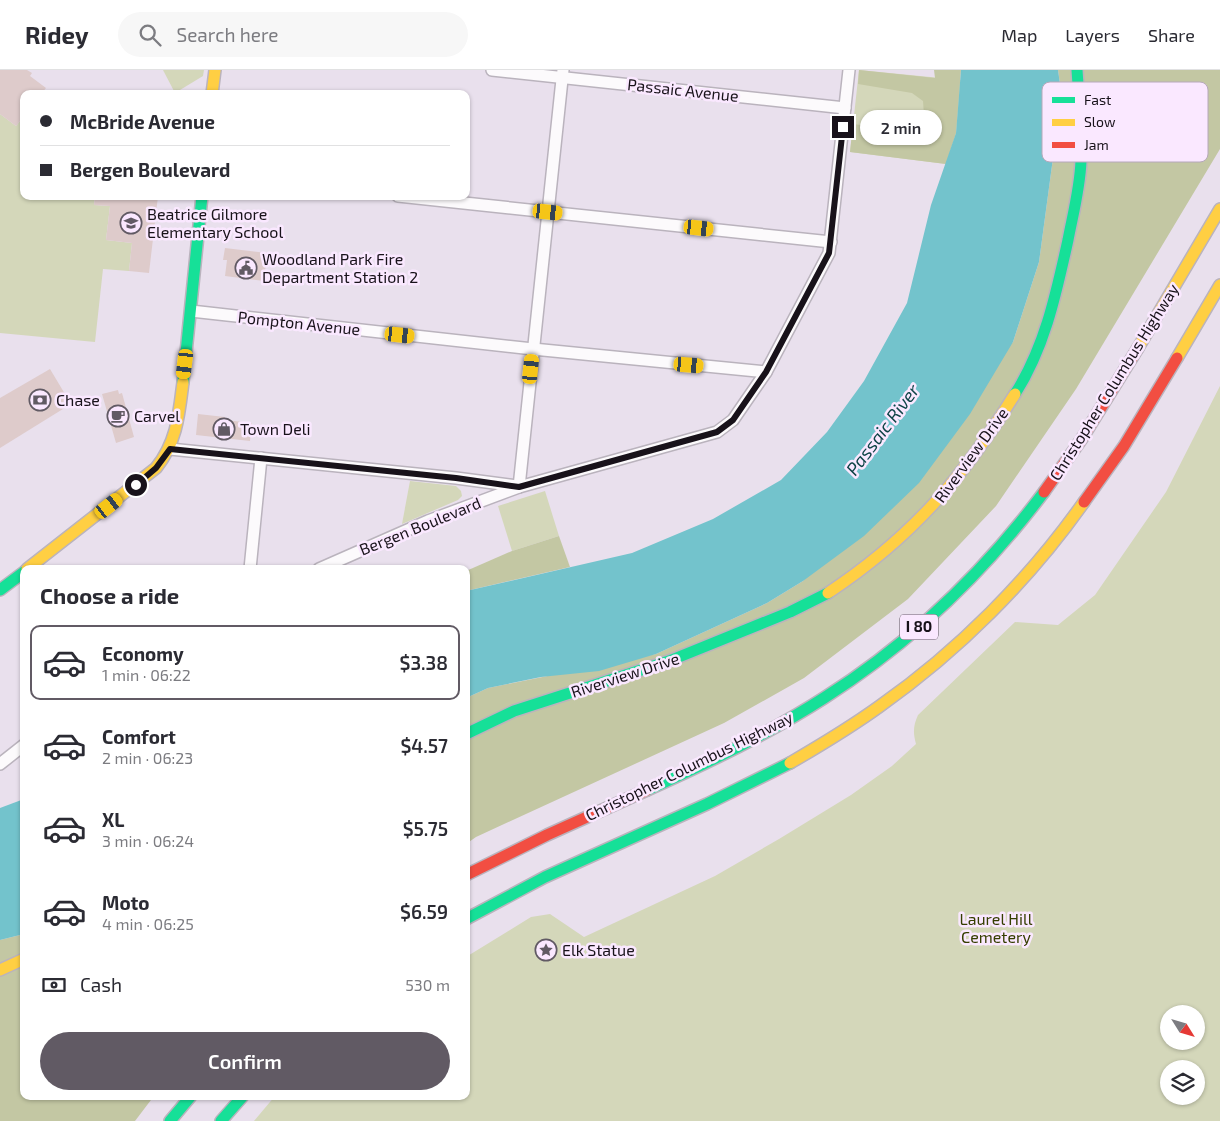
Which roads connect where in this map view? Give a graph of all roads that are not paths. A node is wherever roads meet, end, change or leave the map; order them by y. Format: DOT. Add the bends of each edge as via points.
graph roads {
  1 [pos="215,70"];
  2 [pos="492,70"];
  3 [pos="849,70"];
  4 [pos="562,74"];
  5 [pos="212,90"];
  6 [pos="845,108"];
  7 [pos="1080,162"];
  8 [pos="202,200"];
  9 [pos="436,200"];
  10 [pos="1220,209"];
  11 [pos="548,212"];
  12 [pos="831,242"];
  13 [pos="1220,285"];
  14 [pos="191,311"];
  15 [pos="533,349"];
  16 [pos="766,372"];
  17 [pos="170,449"];
  18 [pos="261,458"];
  19 [pos="519,487"];
  20 [pos="33,565"];
  21 [pos="250,565"];
  22 [pos="329,565"];
  23 [pos="20,575"];
  24 [pos="0,590"];
  25 [pos="470,732"];
  26 [pos="20,748"];
  27 [pos="0,764"];
  28 [pos="470,872"];
  29 [pos="470,917"];
  30 [pos="20,961"];
  31 [pos="0,970"];
  32 [pos="188,1100"];
  33 [pos="239,1100"];
  34 [pos="170,1121"];
  35 [pos="220,1121"];
  1 -- 5 [label="main road"];
  2 -- 4 [label="street, Passaic Avenue"];
  3 -- 6 [label="street, Bergen Boulevard"];
  4 -- 6 [label="street, Passaic Avenue"];
  4 -- 11 [label="street"];
  6 -- 12 [label="street, Bergen Boulevard"];
  7 -- 25 [label="main road, Riverview Drive" via="1058,286 1034,360 972,459 938,501 896,542 823,596 797,609 639,673 521,708"];
  8 -- 14 [label="main road"];
  9 -- 11 [label="street"];
  10 -- 28 [label="main road, Christopher Columbus Highway / I 80" via="1069,458 994,553 928,618 861,673 790,719"];
  11 -- 12 [label="street"];
  11 -- 15 [label="street"];
  12 -- 16 [label="street, Bergen Boulevard" via="829,253"];
  13 -- 29 [label="main road, I 80" via="1134,430 1084,504 999,605 934,664 865,717 789,764"];
  14 -- 15 [label="street, Pompton Avenue"];
  14 -- 17 [label="main road" via="178,428"];
  15 -- 16 [label="street, Pompton Avenue"];
  15 -- 19 [label="street"];
  16 -- 19 [label="street, Bergen Boulevard" via="733,420 717,432"];
  17 -- 18 [label="street"];
  17 -- 20 [label="main road" via="150,474"];
  18 -- 19 [label="street"];
  18 -- 21 [label="street"];
  19 -- 22 [label="street, Bergen Boulevard" via="428,521"];
  23 -- 24 [label="main road"];
  26 -- 27 [label="street"];
  30 -- 31 [label="main road"];
  32 -- 34 [label="main road"];
  33 -- 35 [label="main road"];
}
